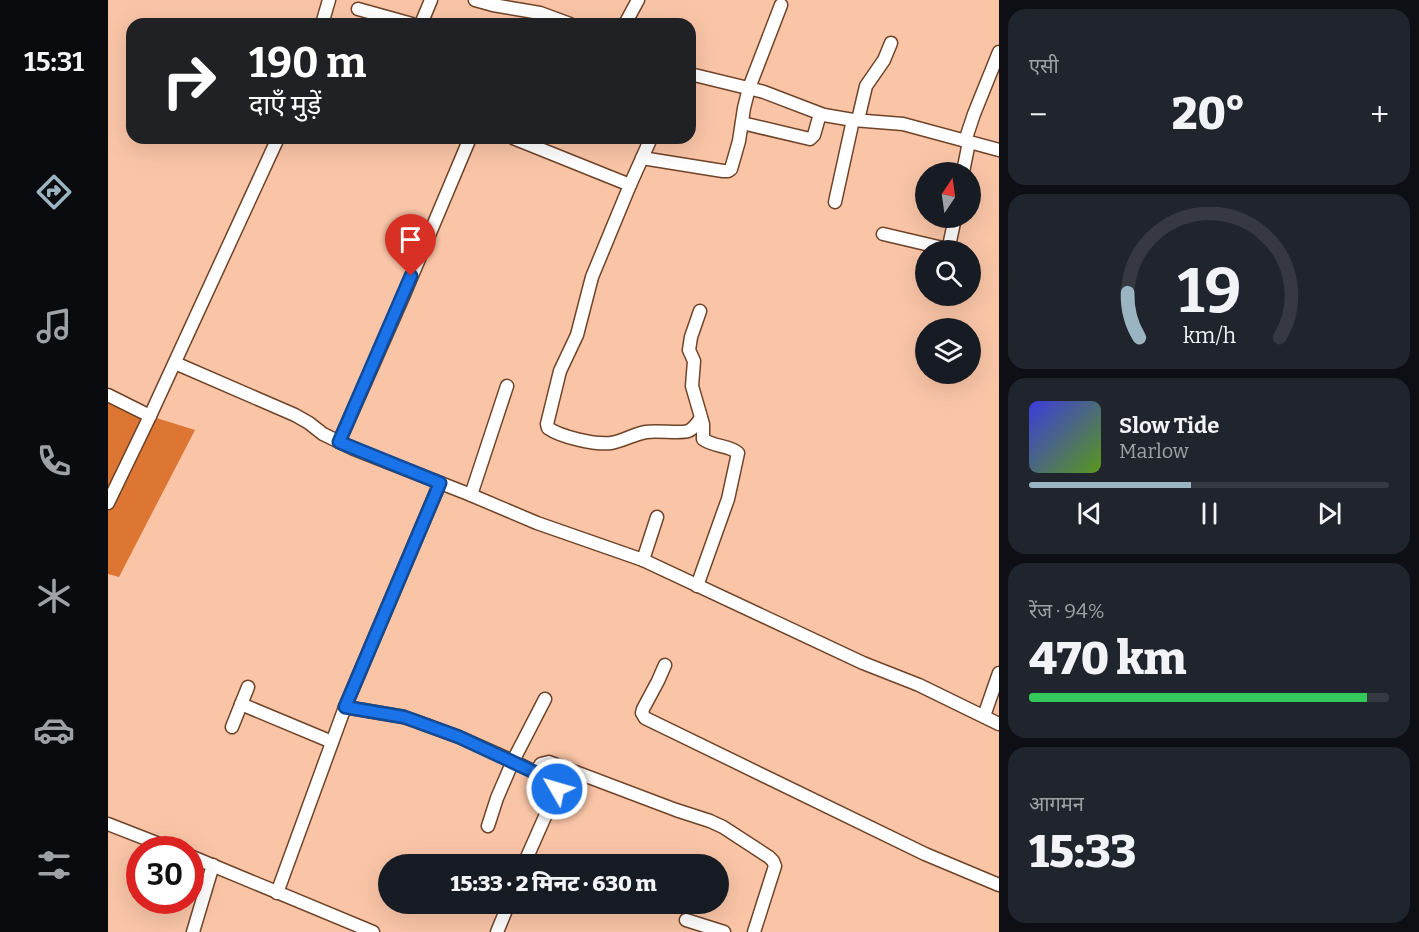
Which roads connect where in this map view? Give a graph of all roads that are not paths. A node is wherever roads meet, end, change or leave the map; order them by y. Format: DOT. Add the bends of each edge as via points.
graph roads {
  1 [pos="328,0"];
  2 [pos="431,0"];
  3 [pos="475,0"];
  4 [pos="638,0"];
  5 [pos="781,5"];
  6 [pos="358,9"];
  7 [pos="324,18"];
  8 [pos="390,18"];
  9 [pos="424,18"];
  10 [pos="554,18"];
  11 [pos="628,18"];
  12 [pos="891,43"];
  13 [pos="999,52"];
  14 [pos="696,75"];
  15 [pos="749,88"];
  16 [pos="820,114"];
  17 [pos="855,120"];
  18 [pos="742,123"];
  19 [pos="967,141"];
  20 [pos="275,144"];
  21 [pos="467,144"];
  22 [pos="528,144"];
  23 [pos="648,144"];
  24 [pos="999,150"];
  25 [pos="642,158"];
  26 [pos="964,162"];
  27 [pos="630,185"];
  28 [pos="835,202"];
  29 [pos="953,228"];
  30 [pos="883,234"];
  31 [pos="700,311"];
  32 [pos="175,363"];
  33 [pos="507,386"];
  34 [pos="108,395"];
  35 [pos="150,416"];
  36 [pos="701,418"];
  37 [pos="339,442"];
  38 [pos="440,483"];
  39 [pos="471,495"];
  40 [pos="108,503"];
  41 [pos="657,517"];
  42 [pos="643,560"];
  43 [pos="697,586"];
  44 [pos="665,665"];
  45 [pos="999,673"];
  46 [pos="248,687"];
  47 [pos="545,699"];
  48 [pos="242,704"];
  49 [pos="345,707"];
  50 [pos="984,716"];
  51 [pos="999,724"];
  52 [pos="232,727"];
  53 [pos="332,742"];
  54 [pos="513,761"];
  55 [pos="536,772"];
  56 [pos="108,824"];
  57 [pos="488,826"];
  58 [pos="139,836"];
  59 [pos="528,854"];
  60 [pos="204,861"];
  61 [pos="213,865"];
  62 [pos="999,885"];
  63 [pos="277,893"];
  64 [pos="504,914"];
  65 [pos="686,920"];
  66 [pos="193,932"];
  67 [pos="373,932"];
  68 [pos="497,932"];
  69 [pos="724,932"];
  70 [pos="754,932"];
  1 -- 7 [label="street"];
  2 -- 9 [label="street"];
  3 -- 10 [label="street"];
  4 -- 11 [label="street"];
  5 -- 15 [label="street"];
  6 -- 8 [label="street"];
  12 -- 17 [label="street" via="866,86"];
  13 -- 19 [label="street"];
  14 -- 15 [label="street"];
  15 -- 16 [label="street"];
  15 -- 18 [label="street"];
  16 -- 17 [label="street"];
  16 -- 18 [label="street" via="813,138 808,139"];
  17 -- 19 [label="street" via="903,124"];
  17 -- 28 [label="street"];
  18 -- 25 [label="street" via="733,165 728,171"];
  19 -- 24 [label="street"];
  19 -- 26 [label="street"];
  20 -- 32 [label="street"];
  21 -- 37 [label="street"];
  22 -- 27 [label="street"];
  23 -- 25 [label="street"];
  25 -- 27 [label="street"];
  27 -- 36 [label="street" via="592,277 577,335 560,371 548,428 576,439 611,443 646,432 690,431"];
  29 -- 30 [label="street" via="947,249"];
  31 -- 36 [label="street" via="689,350 694,361 692,386"];
  32 -- 35 [label="street"];
  32 -- 37 [label="street" via="295,415"];
  33 -- 39 [label="street"];
  34 -- 35 [label="street"];
  35 -- 40 [label="street"];
  36 -- 43 [label="street" via="705,441 738,453 728,499"];
  37 -- 38 [label="street"];
  38 -- 39 [label="street"];
  38 -- 49 [label="street"];
  39 -- 42 [label="street"];
  41 -- 42 [label="street"];
  42 -- 43 [label="street"];
  43 -- 50 [label="street"];
  44 -- 62 [label="street" via="643,709 645,718 925,854"];
  45 -- 50 [label="street"];
  46 -- 48 [label="street"];
  47 -- 54 [label="street"];
  48 -- 52 [label="street"];
  48 -- 53 [label="street"];
  49 -- 53 [label="street"];
  49 -- 54 [label="street" via="404,717"];
  50 -- 51 [label="street"];
  53 -- 63 [label="street"];
  54 -- 55 [label="street"];
  54 -- 57 [label="street"];
  55 -- 59 [label="street" via="554,782 557,789"];
  55 -- 70 [label="street" via="541,764 549,762 710,821 770,857 775,866"];
  56 -- 58 [label="street"];
  60 -- 61 [label="street"];
  61 -- 63 [label="street"];
  61 -- 66 [label="street"];
  63 -- 67 [label="street"];
  64 -- 68 [label="street"];
  65 -- 69 [label="street"];
}
